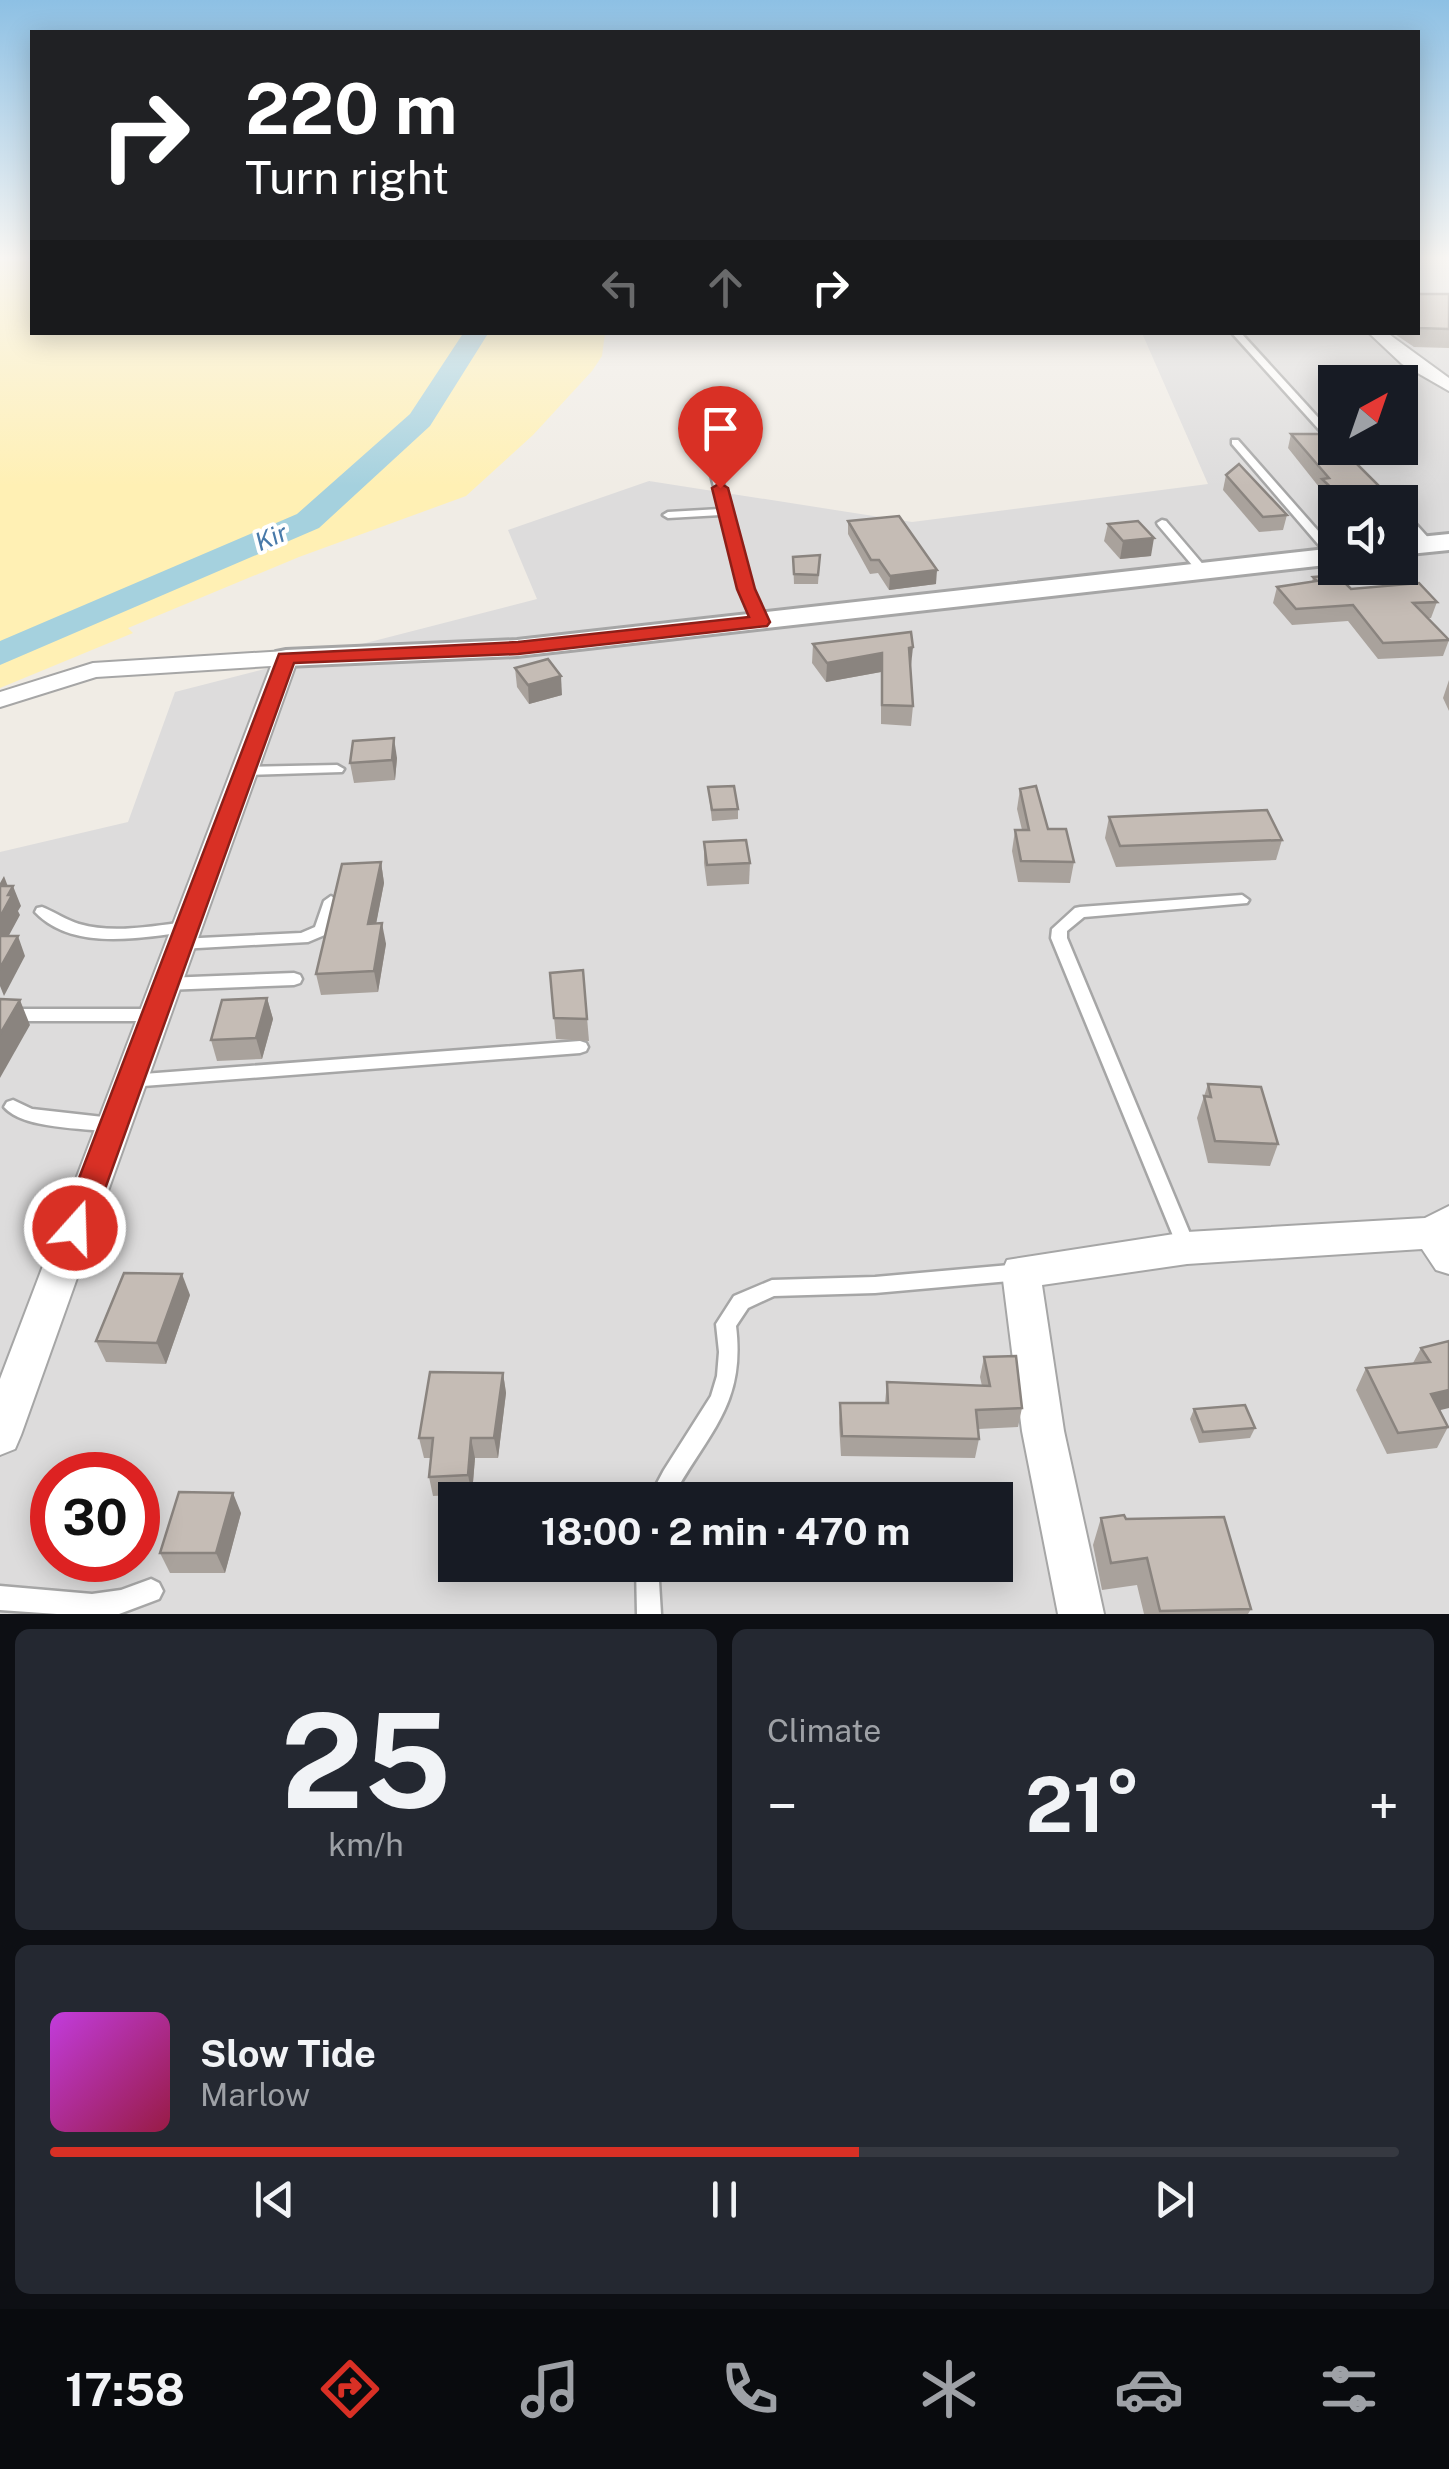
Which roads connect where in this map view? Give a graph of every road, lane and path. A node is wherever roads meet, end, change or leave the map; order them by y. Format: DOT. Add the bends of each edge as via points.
graph roads {
  1 [pos="1237,335"];
  2 [pos="1380,335"];
  3 [pos="1449,386"];
  4 [pos="1318,423"];
  5 [pos="1235,442"];
  6 [pos="714,464"];
  7 [pos="726,512"];
  8 [pos="668,515"];
  9 [pos="1162,524"];
  10 [pos="1418,527"];
  11 [pos="1318,538"];
  12 [pos="1442,545"];
  13 [pos="1318,558"];
  14 [pos="1202,570"];
  15 [pos="760,622"];
  16 [pos="286,658"];
  17 [pos="0,700"];
  18 [pos="338,769"];
  19 [pos="248,771"];
  20 [pos="1242,900"];
  21 [pos="331,901"];
  22 [pos="42,912"];
  23 [pos="182,935"];
  24 [pos="294,979"];
  25 [pos="159,1000"];
  26 [pos="0,1014"];
  27 [pos="580,1047"];
  28 [pos="129,1081"];
  29 [pos="13,1107"];
  30 [pos="113,1125"];
  31 [pos="1443,1238"];
  32 [pos="1187,1248"];
  33 [pos="1021,1272"];
  34 [pos="0,1435"];
  35 [pos="668,1482"];
  36 [pos="648,1582"];
  37 [pos="151,1591"];
  38 [pos="0,1598"];
  39 [pos="649,1614"];
  40 [pos="1081,1614"];
  1 -- 4 [label="lane"];
  2 -- 3 [label="street"];
  5 -- 11 [label="lane"];
  6 -- 7 [label="lane"];
  7 -- 8 [label="lane"];
  7 -- 15 [label="lane"];
  9 -- 14 [label="lane"];
  10 -- 12 [label="lane"];
  13 -- 14 [label="street"];
  14 -- 15 [label="street"];
  15 -- 16 [label="street" via="518,648"];
  16 -- 17 [label="street" via="93,670"];
  16 -- 19 [label="street"];
  18 -- 19 [label="lane"];
  19 -- 23 [label="street"];
  20 -- 32 [label="lane" via="1080,912 1060,929"];
  21 -- 23 [label="lane" via="322,930 302,938"];
  22 -- 23 [label="lane" via="56,923 116,936"];
  23 -- 25 [label="street"];
  24 -- 25 [label="lane"];
  25 -- 26 [label="lane"];
  25 -- 28 [label="street"];
  27 -- 28 [label="lane"];
  28 -- 30 [label="street"];
  29 -- 30 [label="lane"];
  30 -- 34 [label="street"];
  31 -- 32 [label="street"];
  32 -- 33 [label="street"];
  33 -- 35 [label="lane" via="772,1288 741,1302 726,1324 732,1367 719,1406"];
  33 -- 40 [label="street" via="1043,1432"];
  36 -- 39 [label="lane"];
  37 -- 38 [label="lane" via="118,1603"];
}
